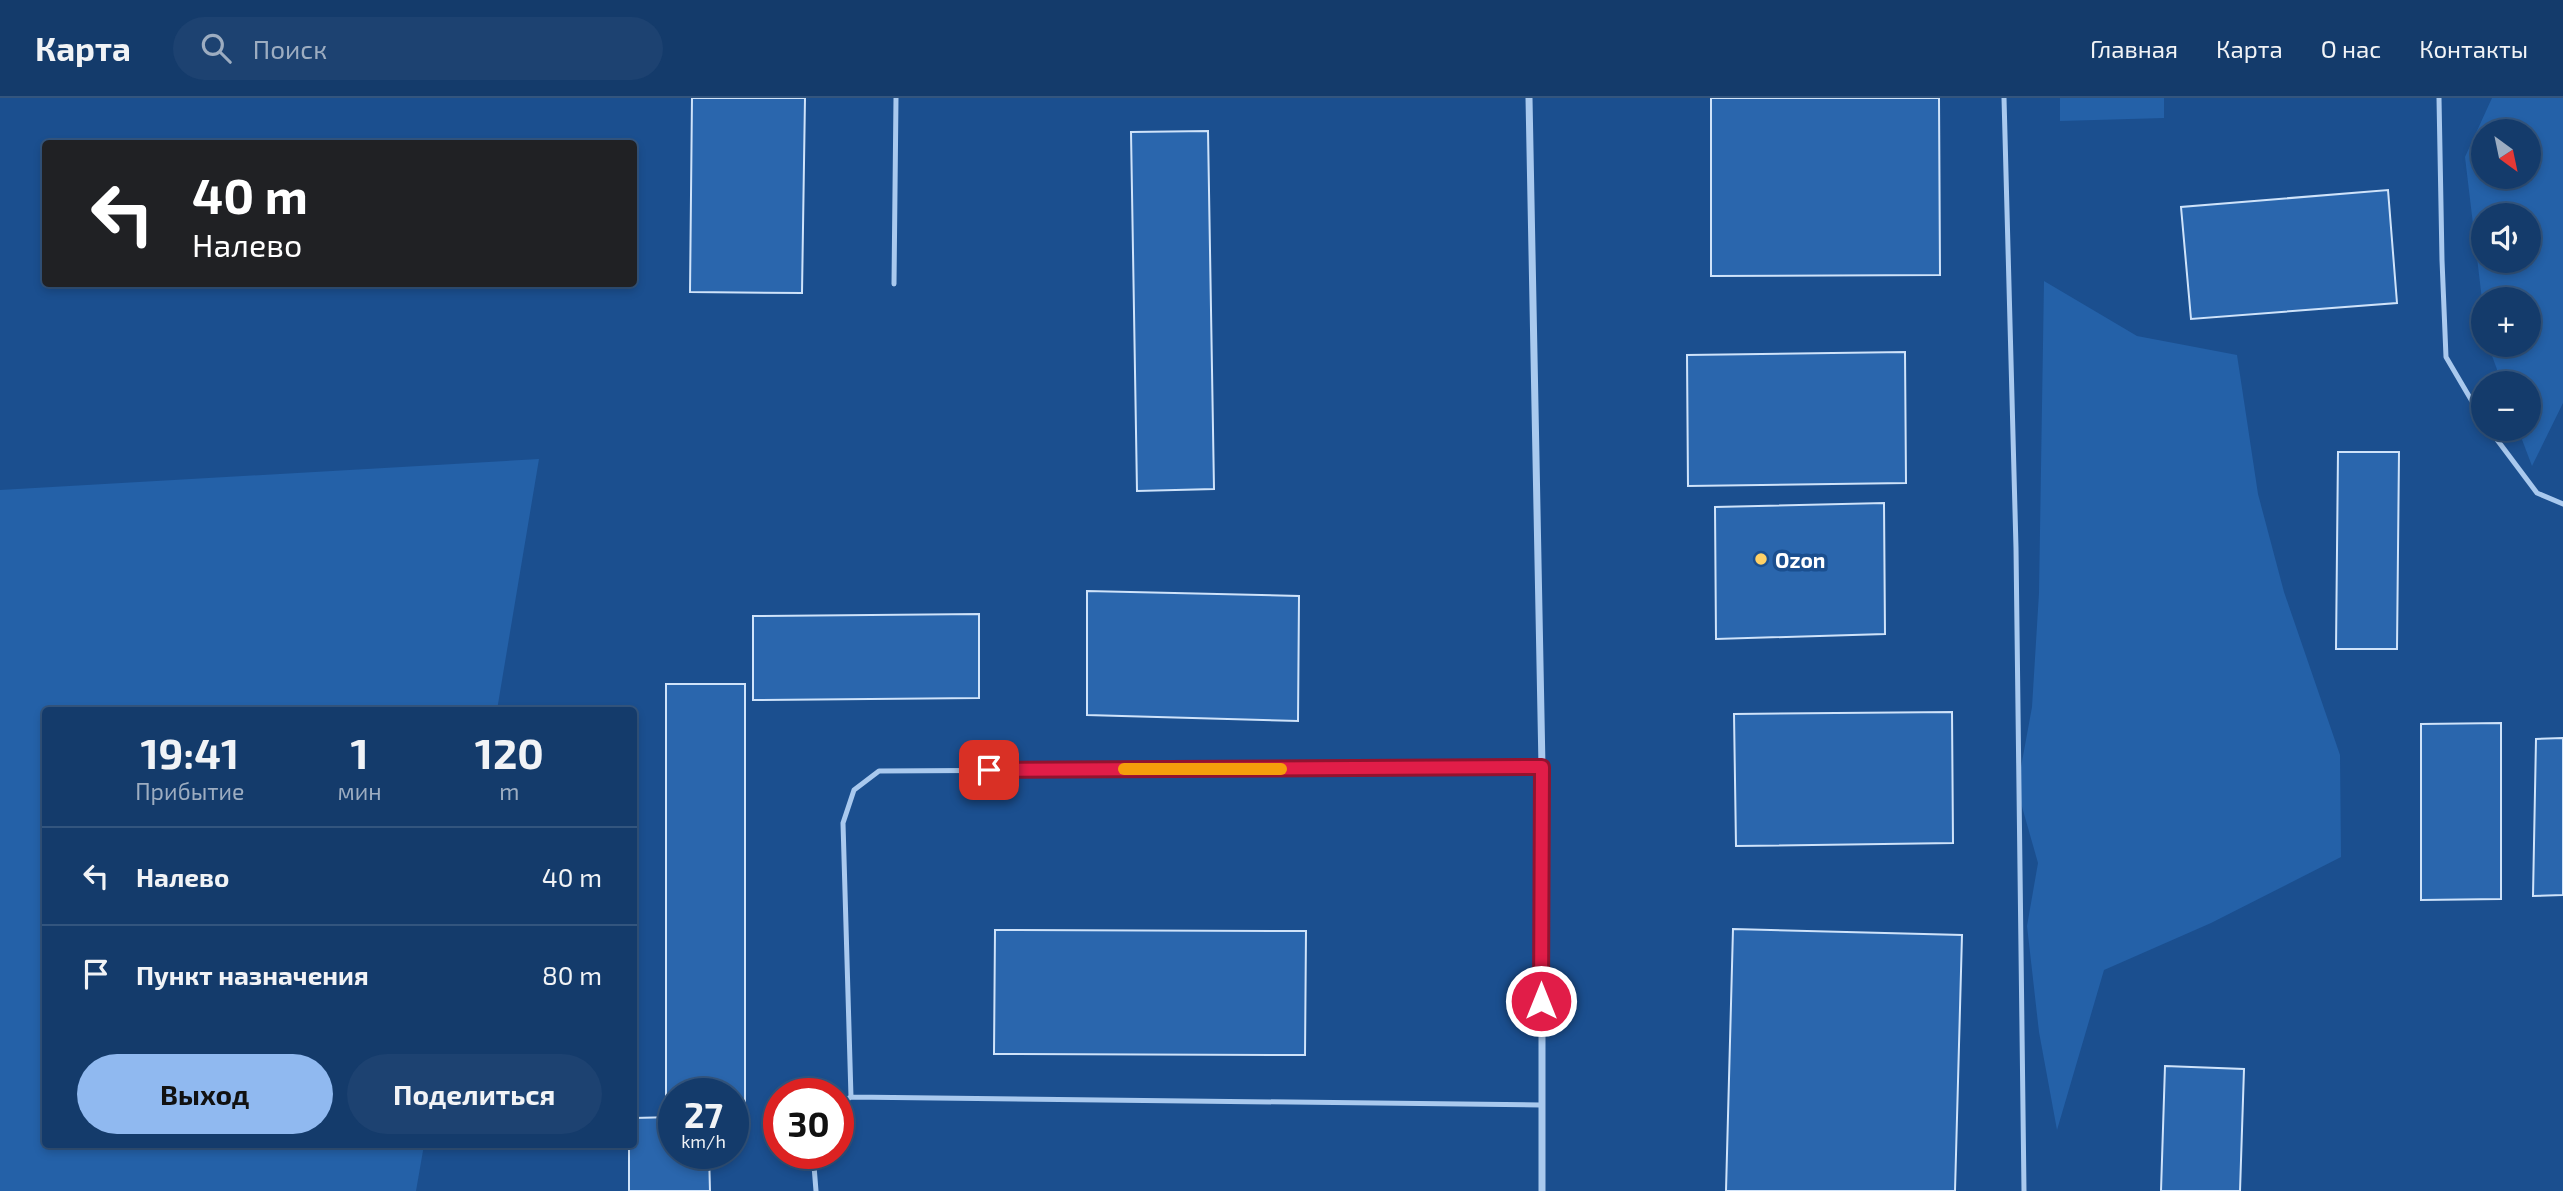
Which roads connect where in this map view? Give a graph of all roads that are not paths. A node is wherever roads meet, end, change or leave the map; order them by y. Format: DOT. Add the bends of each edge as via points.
graph roads {
  1 [pos="896,98"];
  2 [pos="1529,98"];
  3 [pos="2004,98"];
  4 [pos="2439,98"];
  5 [pos="894,284"];
  6 [pos="2471,399"];
  7 [pos="2498,441"];
  8 [pos="2563,504"];
  9 [pos="1542,767"];
  10 [pos="850,1078"];
  11 [pos="854,1097"];
  12 [pos="1541,1105"];
  13 [pos="814,1169"];
  14 [pos="816,1191"];
  15 [pos="1542,1191"];
  16 [pos="2024,1191"];
  1 -- 5 [label="lane"];
  2 -- 9 [label="street"];
  3 -- 16 [label="lane" via="2016,548"];
  4 -- 6 [label="lane" via="2446,356"];
  7 -- 8 [label="lane" via="2537,493"];
  9 -- 10 [label="lane" via="879,771 853,790 843,823"];
  9 -- 12 [label="street"];
  11 -- 12 [label="lane"];
  12 -- 15 [label="street"];
  13 -- 14 [label="lane"];
}
